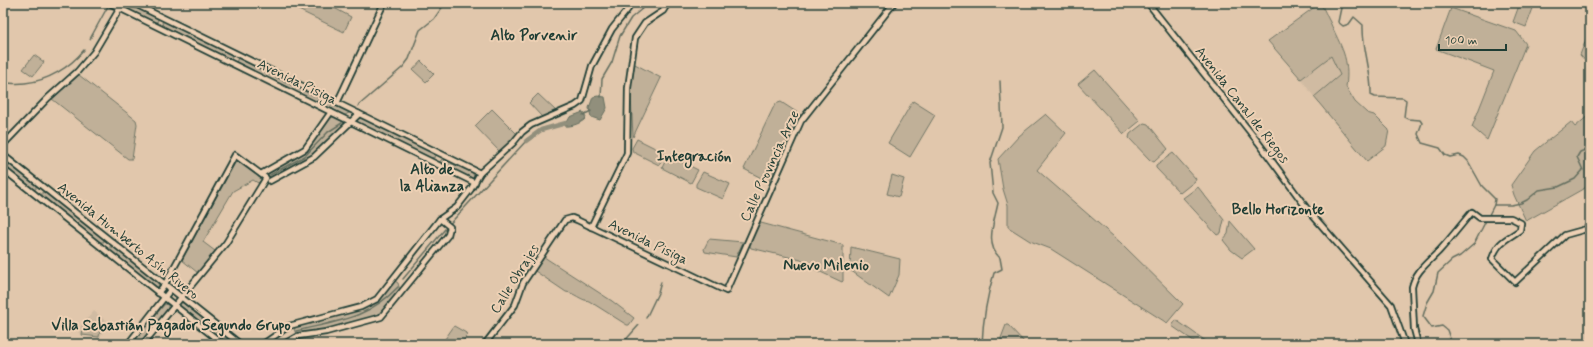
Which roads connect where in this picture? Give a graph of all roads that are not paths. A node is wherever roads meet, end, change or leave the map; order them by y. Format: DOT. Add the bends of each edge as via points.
graph roads {
  1 [pos="109,3"];
  2 [pos="124,3"];
  3 [pos="133,3"];
  4 [pos="384,3"];
  5 [pos="629,3"];
  6 [pos="668,3"];
  7 [pos="894,3"];
  8 [pos="1148,3"];
  9 [pos="120,9"];
  10 [pos="337,103"];
  11 [pos="331,112"];
  12 [pos="360,114"];
  13 [pos="352,122"];
  14 [pos="3,145"];
  15 [pos="3,155"];
  16 [pos="3,169"];
  17 [pos="480,173"];
  18 [pos="261,174"];
  19 [pos="270,181"];
  20 [pos="474,183"];
  21 [pos="442,220"];
  22 [pos="562,224"];
  23 [pos="591,227"];
  24 [pos="1590,228"];
  25 [pos="165,284"];
  26 [pos="171,289"];
  27 [pos="726,291"];
  28 [pos="158,293"];
  29 [pos="182,297"];
  30 [pos="164,298"];
  31 [pos="174,306"];
  32 [pos="128,344"];
  33 [pos="143,344"];
  34 [pos="223,344"];
  35 [pos="240,344"];
  36 [pos="263,344"];
  37 [pos="284,344"];
  38 [pos="485,344"];
  39 [pos="1405,344"];
  40 [pos="1418,344"];
  1 -- 9 [label="street, Avenida Pisiga"];
  2 -- 9 [label="street"];
  3 -- 10 [label="street, Avenida Pisiga"];
  4 -- 10 [label="street"];
  5 -- 17 [label="street" via="628,9 612,29 592,66 582,101 522,132"];
  6 -- 23 [label="street" via="663,10 645,23 633,45 628,88 627,153"];
  7 -- 27 [label="street, Calle Provincia Arze" via="801,121"];
  8 -- 39 [label="street, Avenida Canal de Riegos" via="1324,228 1392,305"];
  9 -- 11 [label="street, Avenida Pisiga"];
  9 -- 14 [label="street" via="94,52 77,72"];
  10 -- 12 [label="street, Avenida Pisiga"];
  11 -- 13 [label="street, Avenida Pisiga"];
  11 -- 18 [label="street" via="305,149"];
  12 -- 13 [label="street"];
  12 -- 17 [label="street, Avenida Pisiga"];
  13 -- 19 [label="street" via="314,157"];
  13 -- 20 [label="street, Avenida Pisiga"];
  15 -- 25 [label="street, Avenida Humberto Asín Rivero"];
  16 -- 28 [label="street, Avenida Humberto Asín Rivero"];
  17 -- 20 [label="street"];
  18 -- 25 [label="street" via="235,155"];
  18 -- 29 [label="street" via="266,178 226,243"];
  20 -- 21 [label="street" via="457,207"];
  21 -- 36 [label="street" via="377,299 361,307 289,326"];
  21 -- 37 [label="street" via="450,227 448,235 381,317 326,332 298,336"];
  22 -- 23 [label="street, Avenida Pisiga" via="572,218"];
  22 -- 38 [label="street, Calle Obrajes" via="523,283 515,304"];
  23 -- 27 [label="street, Avenida Pisiga"];
  24 -- 40 [label="street" via="1565,235 1515,282 1492,259 1502,241 1520,230 1521,223 1511,218 1480,218 1472,212 1416,275 1412,286 1414,329"];
  25 -- 26 [label="street, Avenida Humberto Asín Rivero"];
  25 -- 28 [label="street"];
  26 -- 29 [label="street, Avenida Humberto Asín Rivero"];
  26 -- 30 [label="street"];
  28 -- 30 [label="street, Avenida Humberto Asín Rivero"];
  29 -- 31 [label="street"];
  29 -- 35 [label="street, Avenida Humberto Asín Rivero"];
  30 -- 31 [label="street, Avenida Humberto Asín Rivero"];
  30 -- 32 [label="street"];
  31 -- 33 [label="street"];
  31 -- 34 [label="street, Avenida Humberto Asín Rivero"];
}
